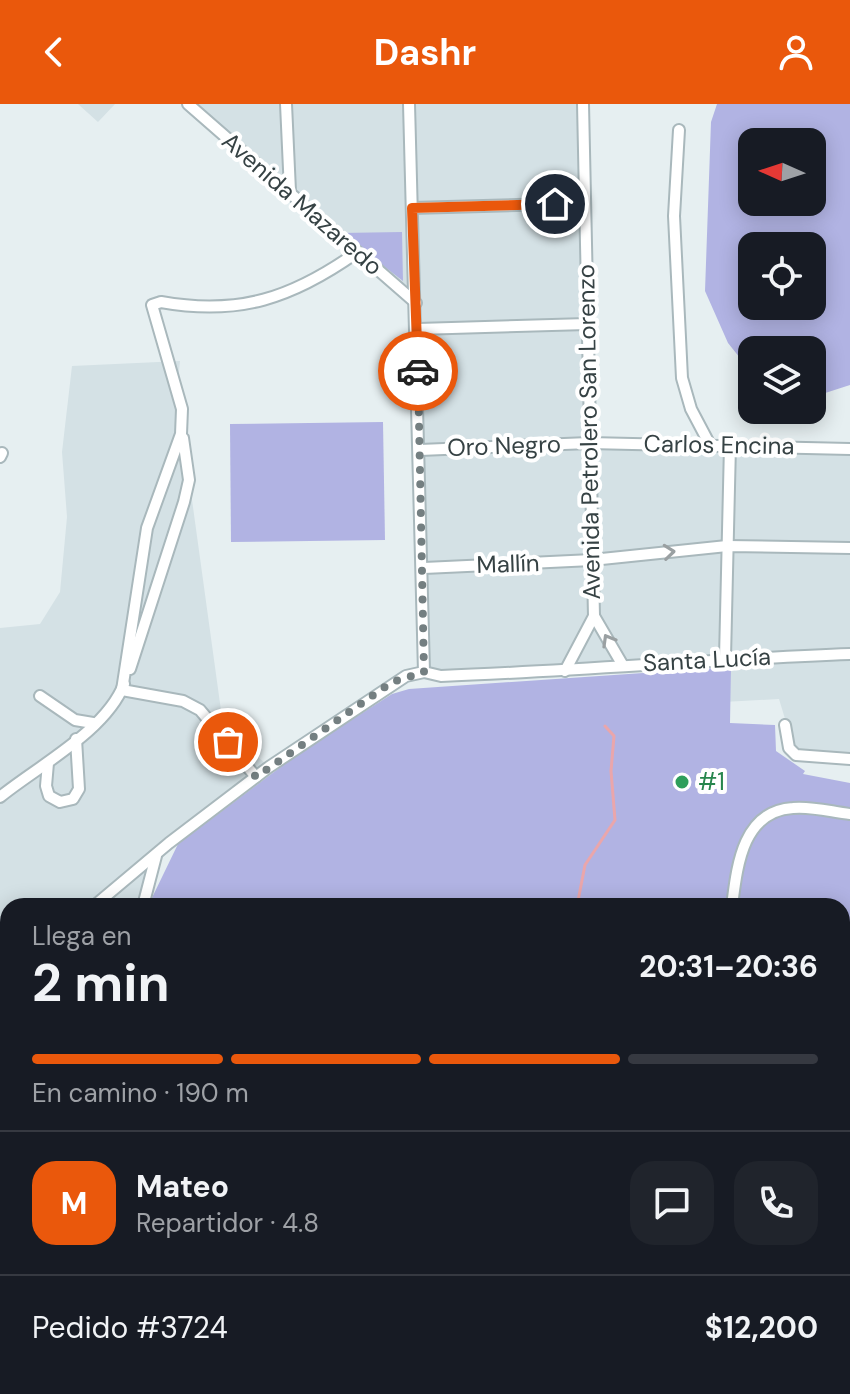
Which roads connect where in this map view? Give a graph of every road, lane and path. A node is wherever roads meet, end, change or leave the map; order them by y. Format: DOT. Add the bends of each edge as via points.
graph roads {
  1 [pos="188,104"];
  2 [pos="286,104"];
  3 [pos="409,104"];
  4 [pos="583,104"];
  5 [pos="679,130"];
  6 [pos="290,191"];
  7 [pos="584,203"];
  8 [pos="412,208"];
  9 [pos="356,253"];
  10 [pos="416,303"];
  11 [pos="587,324"];
  12 [pos="418,329"];
  13 [pos="181,424"];
  14 [pos="589,443"];
  15 [pos="710,445"];
  16 [pos="730,445"];
  17 [pos="850,449"];
  18 [pos="420,450"];
  19 [pos="727,546"];
  20 [pos="850,548"];
  21 [pos="592,560"];
  22 [pos="424,568"];
  23 [pos="594,616"];
  24 [pos="850,654"];
  25 [pos="725,658"];
  26 [pos="622,664"];
  27 [pos="565,671"];
  28 [pos="424,672"];
  29 [pos="122,690"];
  30 [pos="40,696"];
  31 [pos="93,723"];
  32 [pos="785,725"];
  33 [pos="76,739"];
  34 [pos="850,759"];
  35 [pos="48,763"];
  36 [pos="256,777"];
  37 [pos="0,797"];
  38 [pos="850,814"];
  39 [pos="157,854"];
  40 [pos="104,898"];
  41 [pos="145,898"];
  42 [pos="733,898"];
  1 -- 6 [label="street, Avenida Mazaredo"];
  2 -- 6 [label="street"];
  3 -- 8 [label="street"];
  4 -- 7 [label="street, Avenida Petrolero San Lorenzo"];
  5 -- 15 [label="street" via="674,194 682,378"];
  6 -- 9 [label="street, Avenida Mazaredo"];
  7 -- 8 [label="street"];
  7 -- 11 [label="street, Avenida Petrolero San Lorenzo"];
  8 -- 10 [label="street"];
  9 -- 10 [label="street, Avenida Mazaredo"];
  9 -- 13 [label="street" via="285,294 232,308 156,301 152,305 182,409"];
  10 -- 12 [label="street"];
  11 -- 12 [label="street"];
  11 -- 14 [label="street, Avenida Petrolero San Lorenzo"];
  12 -- 18 [label="street"];
  13 -- 29 [label="street" via="178,450 147,528"];
  13 -- 29 [label="street" via="187,491"];
  14 -- 15 [label="street, Carlos Encina"];
  14 -- 18 [label="street, Oro Negro"];
  14 -- 21 [label="street, Avenida Petrolero San Lorenzo"];
  15 -- 16 [label="street, Carlos Encina"];
  16 -- 17 [label="street, Carlos Encina"];
  16 -- 19 [label="street"];
  18 -- 22 [label="street"];
  19 -- 20 [label="street, Mallín"];
  21 -- 19 [label="street, Mallín, one-way"];
  19 -- 25 [label="street"];
  21 -- 22 [label="street, Mallín"];
  21 -- 23 [label="street, Avenida Petrolero San Lorenzo"];
  22 -- 28 [label="street"];
  26 -- 23 [label="street, Avenida Petrolero San Lorenzo, one-way"];
  23 -- 27 [label="street, Avenida Petrolero San Lorenzo"];
  24 -- 25 [label="street, Santa Lucía"];
  25 -- 26 [label="street, Santa Lucía"];
  26 -- 27 [label="street, Santa Lucía"];
  27 -- 28 [label="street, Santa Lucía" via="441,676"];
  28 -- 36 [label="street" via="392,682"];
  29 -- 31 [label="street"];
  29 -- 36 [label="street" via="183,701 200,710"];
  30 -- 31 [label="street" via="75,720"];
  31 -- 33 [label="street"];
  32 -- 34 [label="street" via="789,748 796,755"];
  33 -- 35 [label="street"];
  33 -- 35 [label="street" via="79,789 73,799 60,802 49,796"];
  35 -- 37 [label="street"];
  36 -- 39 [label="street"];
  38 -- 42 [label="street" via="793,808 771,813 740,849"];
  39 -- 40 [label="street"];
  39 -- 41 [label="street"];
}
